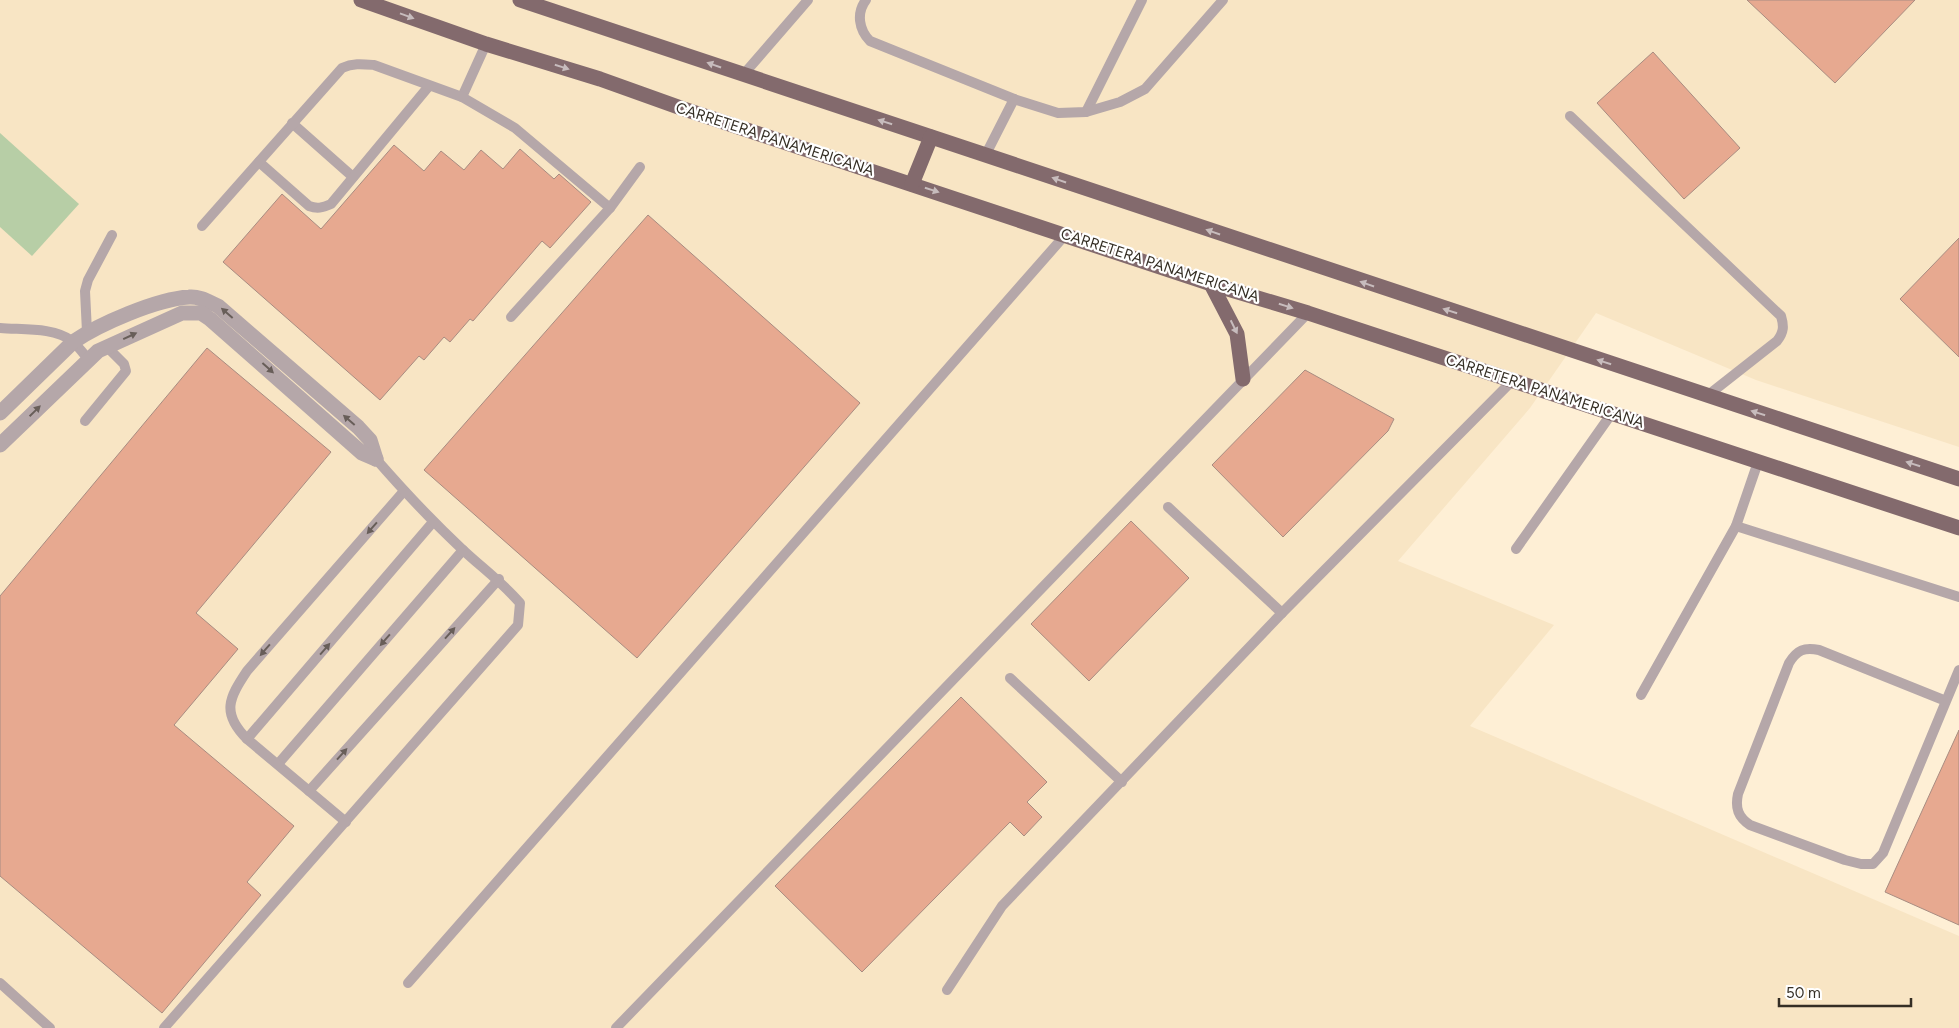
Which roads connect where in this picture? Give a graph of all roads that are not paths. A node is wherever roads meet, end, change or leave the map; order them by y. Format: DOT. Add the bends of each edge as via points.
graph roads {
  1 [pos="361,0"];
  2 [pos="520,0"];
  3 [pos="808,0"];
  4 [pos="866,0"];
  5 [pos="1142,0"];
  6 [pos="1223,0"];
  7 [pos="486,44"];
  8 [pos="743,75"];
  9 [pos="429,86"];
  10 [pos="462,96"];
  11 [pos="1014,99"];
  12 [pos="1086,112"];
  13 [pos="1570,116"];
  14 [pos="292,123"];
  15 [pos="931,137"];
  16 [pos="985,156"];
  17 [pos="259,162"];
  18 [pos="640,166"];
  19 [pos="353,177"];
  20 [pos="912,184"];
  21 [pos="610,208"];
  22 [pos="202,226"];
  23 [pos="1066,234"];
  24 [pos="112,236"];
  25 [pos="1211,284"];
  26 [pos="1308,313"];
  27 [pos="511,317"];
  28 [pos="0,328"];
  29 [pos="87,332"];
  30 [pos="73,342"];
  31 [pos="107,347"];
  32 [pos="88,359"];
  33 [pos="1243,379"];
  34 [pos="1513,380"];
  35 [pos="1707,396"];
  36 [pos="0,413"];
  37 [pos="1612,413"];
  38 [pos="85,421"];
  39 [pos="0,445"];
  40 [pos="376,459"];
  41 [pos="1758,462"];
  42 [pos="1959,479"];
  43 [pos="404,491"];
  44 [pos="1168,507"];
  45 [pos="434,522"];
  46 [pos="1736,526"];
  47 [pos="1959,528"];
  48 [pos="1516,549"];
  49 [pos="463,550"];
  50 [pos="499,579"];
  51 [pos="1959,597"];
  52 [pos="1282,612"];
  53 [pos="1959,670"];
  54 [pos="1010,678"];
  55 [pos="1641,695"];
  56 [pos="1946,701"];
  57 [pos="247,739"];
  58 [pos="278,764"];
  59 [pos="1122,782"];
  60 [pos="310,791"];
  61 [pos="346,822"];
  62 [pos="0,983"];
  63 [pos="408,983"];
  64 [pos="947,990"];
  65 [pos="50,1028"];
  66 [pos="164,1028"];
  67 [pos="616,1028"];
  1 -- 7 [label="main road, CARRETERA PANAMERICANA, one-way"];
  8 -- 2 [label="main road, one-way"];
  3 -- 8 [label="lane"];
  4 -- 11 [label="lane" via="859,22 863,35 870,41"];
  5 -- 12 [label="lane"];
  6 -- 12 [label="lane" via="1145,89 1120,102"];
  7 -- 10 [label="lane"];
  7 -- 20 [label="main road, CARRETERA PANAMERICANA, one-way"];
  15 -- 8 [label="main road, one-way"];
  9 -- 10 [label="lane"];
  9 -- 14 [label="lane" via="374,64 351,64 342,68"];
  9 -- 19 [label="lane"];
  10 -- 21 [label="lane" via="515,128"];
  11 -- 12 [label="lane" via="1058,113"];
  11 -- 16 [label="lane"];
  13 -- 35 [label="lane" via="1781,316 1783,334 1777,341"];
  14 -- 17 [label="lane"];
  14 -- 19 [label="lane"];
  15 -- 16 [label="main road"];
  15 -- 20 [label="main road"];
  35 -- 16 [label="main road, one-way"];
  17 -- 19 [label="lane" via="308,206 316,208 330,204"];
  17 -- 22 [label="lane"];
  18 -- 21 [label="lane"];
  20 -- 23 [label="main road, CARRETERA PANAMERICANA, one-way"];
  21 -- 27 [label="lane"];
  23 -- 25 [label="main road, CARRETERA PANAMERICANA"];
  23 -- 63 [label="lane"];
  24 -- 29 [label="lane" via="85,291"];
  25 -- 26 [label="main road, CARRETERA PANAMERICANA, one-way"];
  25 -- 33 [label="main road, one-way" via="1237,334"];
  26 -- 33 [label="lane"];
  26 -- 34 [label="main road, CARRETERA PANAMERICANA"];
  28 -- 30 [label="lane" via="53,332"];
  29 -- 30 [label="street"];
  40 -- 29 [label="street, one-way" via="370,440 358,427 218,306 206,300 178,298"];
  30 -- 32 [label="lane"];
  30 -- 36 [label="street"];
  31 -- 32 [label="street"];
  31 -- 38 [label="lane" via="124,364 126,371"];
  31 -- 40 [label="street, one-way" via="182,313 201,314 210,318 362,453"];
  39 -- 32 [label="street, one-way"];
  33 -- 67 [label="lane"];
  34 -- 37 [label="main road, CARRETERA PANAMERICANA"];
  34 -- 52 [label="lane"];
  42 -- 35 [label="main road, one-way"];
  37 -- 41 [label="main road, CARRETERA PANAMERICANA"];
  37 -- 48 [label="lane"];
  40 -- 43 [label="lane"];
  41 -- 46 [label="lane"];
  41 -- 47 [label="main road, CARRETERA PANAMERICANA"];
  43 -- 45 [label="lane"];
  43 -- 57 [label="lane, one-way" via="247,671 232,693 232,719"];
  44 -- 52 [label="lane"];
  45 -- 49 [label="lane"];
  57 -- 45 [label="lane, one-way"];
  46 -- 51 [label="lane"];
  46 -- 55 [label="lane"];
  49 -- 50 [label="lane"];
  49 -- 58 [label="lane, one-way"];
  60 -- 50 [label="lane, one-way"];
  50 -- 61 [label="lane" via="520,603 518,625"];
  52 -- 59 [label="lane"];
  53 -- 56 [label="lane"];
  54 -- 59 [label="lane"];
  56 -- 56 [label="lane" via="1883,853 1873,864 1845,860 1742,820 1738,812 1738,794 1789,663 1801,650 1820,650"];
  57 -- 58 [label="lane"];
  58 -- 60 [label="lane"];
  59 -- 64 [label="lane" via="1002,906"];
  60 -- 61 [label="lane"];
  61 -- 66 [label="lane"];
  62 -- 65 [label="lane"];
}
